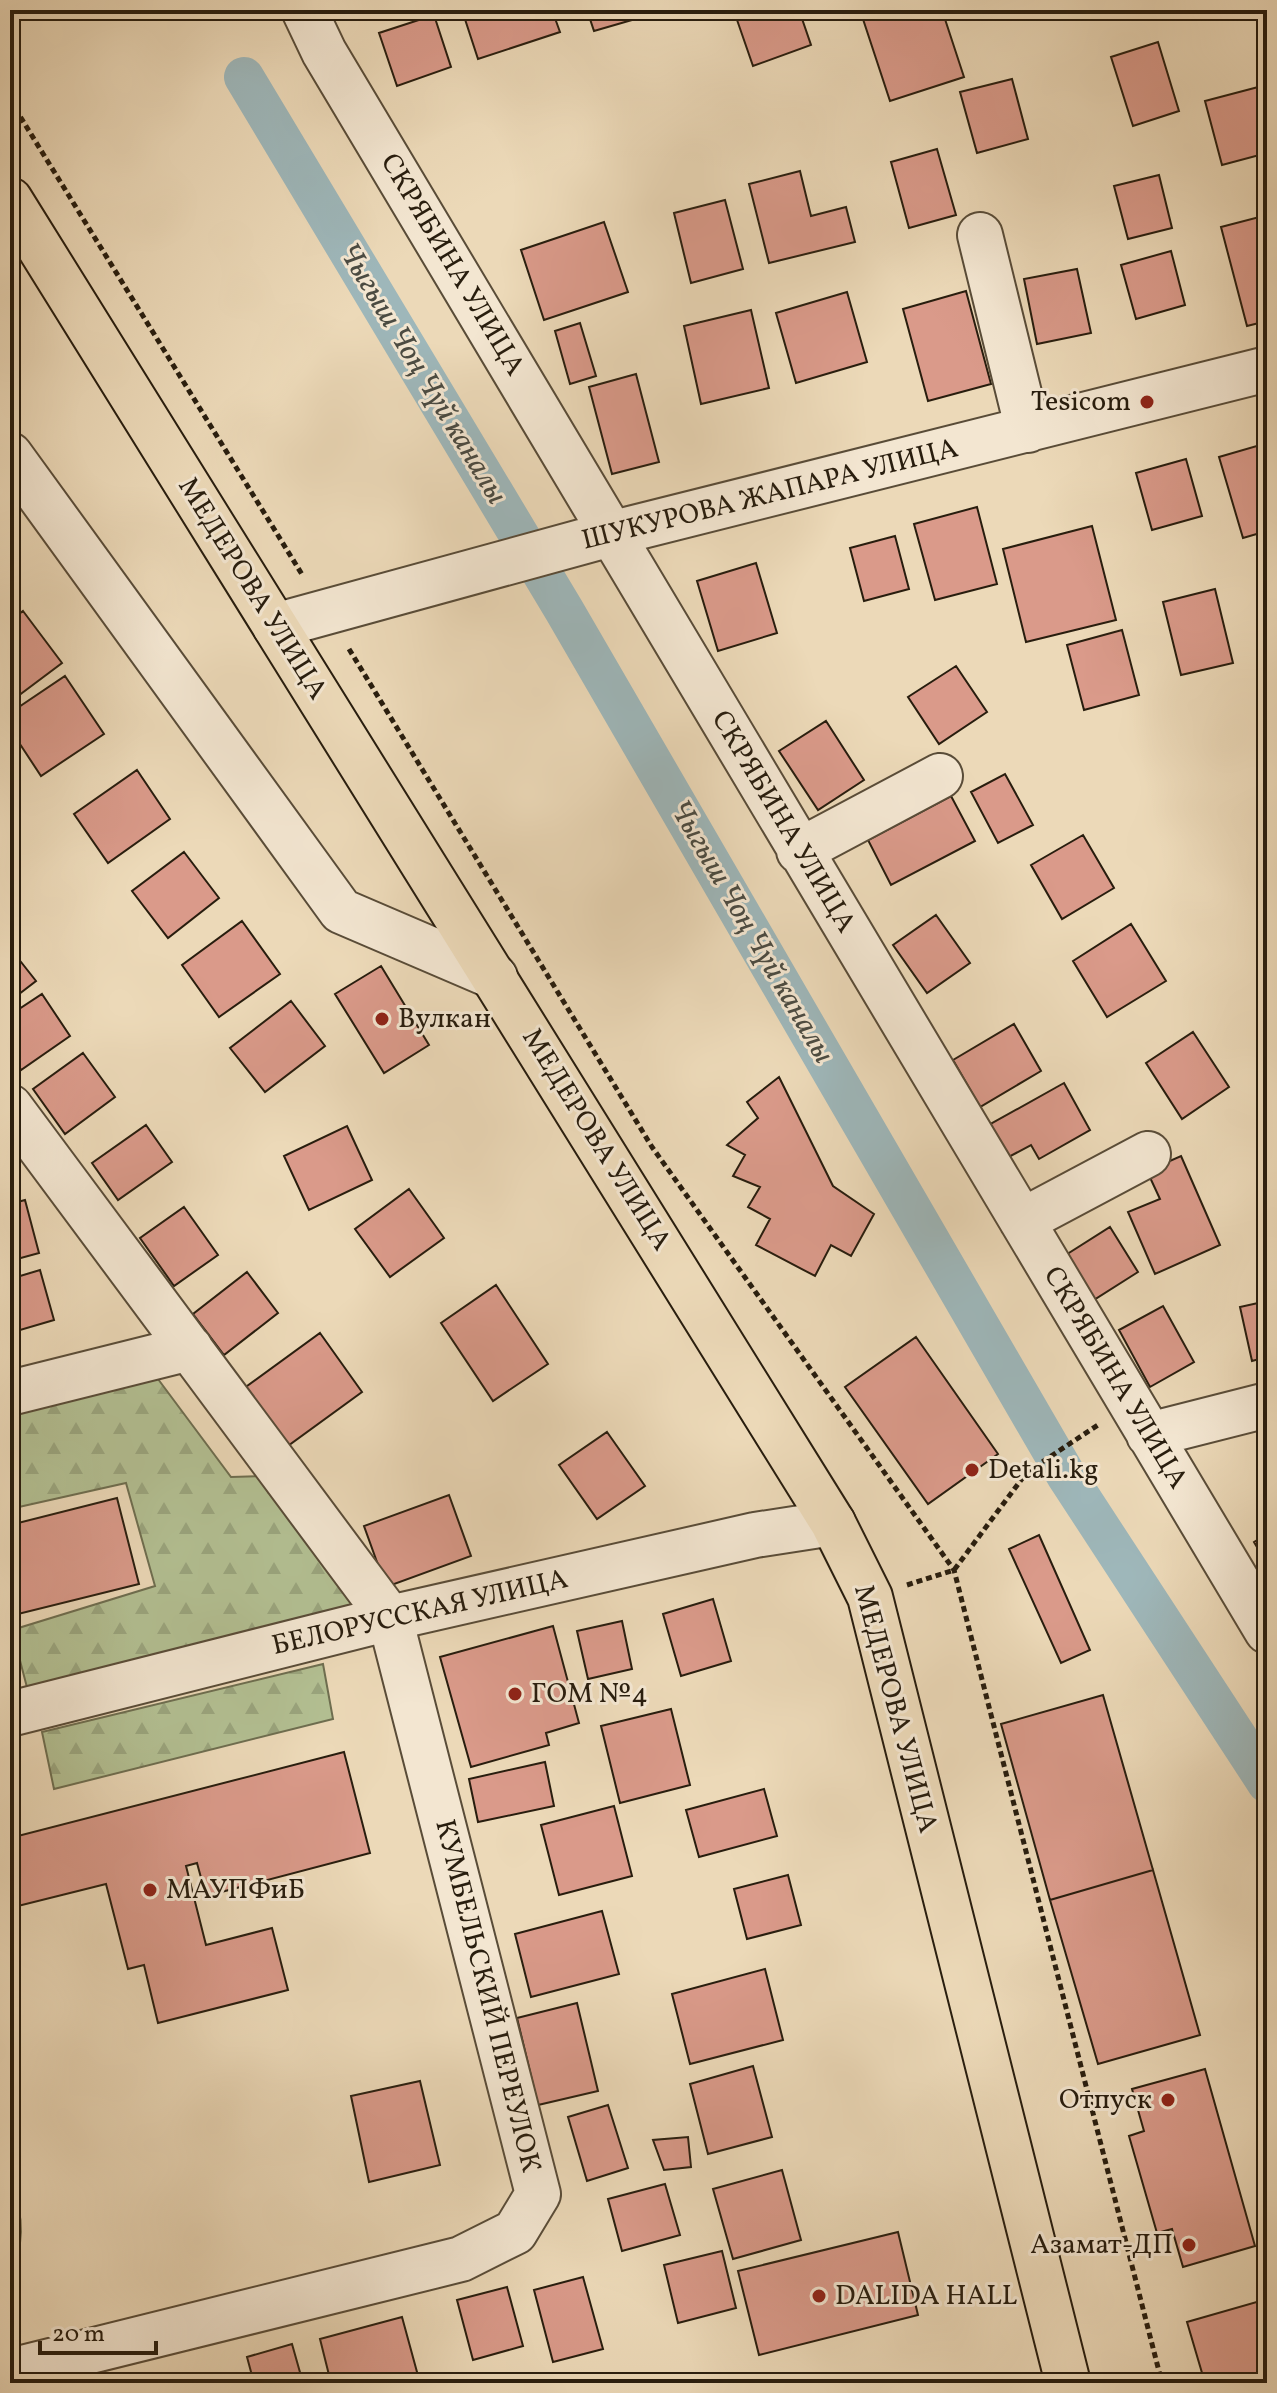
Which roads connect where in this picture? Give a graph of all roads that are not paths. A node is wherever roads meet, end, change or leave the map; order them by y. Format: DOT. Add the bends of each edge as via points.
graph roads {
  1 [pos="304,10"];
  2 [pos="10,200"];
  3 [pos="980,235"];
  4 [pos="1267,369"];
  5 [pos="1028,430"];
  6 [pos="10,455"];
  7 [pos="614,533"];
  8 [pos="275,626"];
  9 [pos="940,776"];
  10 [pos="799,851"];
  11 [pos="495,977"];
  12 [pos="10,1107"];
  13 [pos="1148,1154"];
  14 [pos="1022,1221"];
  15 [pos="190,1348"];
  16 [pos="10,1393"];
  17 [pos="1267,1405"];
  18 [pos="1149,1435"];
  19 [pos="833,1523"];
  20 [pos="390,1618"];
  21 [pos="1267,1631"];
  22 [pos="10,1714"];
  23 [pos="10,2371"];
  24 [pos="1068,2383"];
  1 -- 7 [label="street, СКРЯБИНА УЛИЦА" via="324,52"];
  2 -- 8 [label="main road, МЕДЕРОВА УЛИЦА"];
  3 -- 5 [label="street"];
  4 -- 5 [label="street, ШУКУРОВА ЖАПАРА УЛИЦА"];
  5 -- 7 [label="street, ШУКУРОВА ЖАПАРА УЛИЦА"];
  6 -- 11 [label="street" via="341,911"];
  7 -- 8 [label="street, ШУКУРОВА ЖАПАРА УЛИЦА"];
  7 -- 10 [label="street, СКРЯБИНА УЛИЦА"];
  8 -- 11 [label="main road, МЕДЕРОВА УЛИЦА"];
  9 -- 10 [label="street"];
  10 -- 14 [label="street, СКРЯБИНА УЛИЦА"];
  11 -- 19 [label="main road, МЕДЕРОВА УЛИЦА"];
  12 -- 15 [label="street, КУМБЕЛЬСКИЙ ПЕРЕУЛОК"];
  13 -- 14 [label="street"];
  14 -- 18 [label="street, СКРЯБИНА УЛИЦА"];
  15 -- 16 [label="street"];
  15 -- 20 [label="street, КУМБЕЛЬСКИЙ ПЕРЕУЛОК"];
  17 -- 18 [label="street"];
  18 -- 21 [label="street, СКРЯБИНА УЛИЦА"];
  19 -- 20 [label="street, БЕЛОРУССКАЯ УЛИЦА" via="755,1535"];
  19 -- 24 [label="main road, МЕДЕРОВА УЛИЦА" via="870,1597"];
  20 -- 22 [label="street, БЕЛОРУССКАЯ УЛИЦА"];
  20 -- 23 [label="street, КУМБЕЛЬСКИЙ ПЕРЕУЛОК" via="538,2194 515,2232 461,2259"];
}
